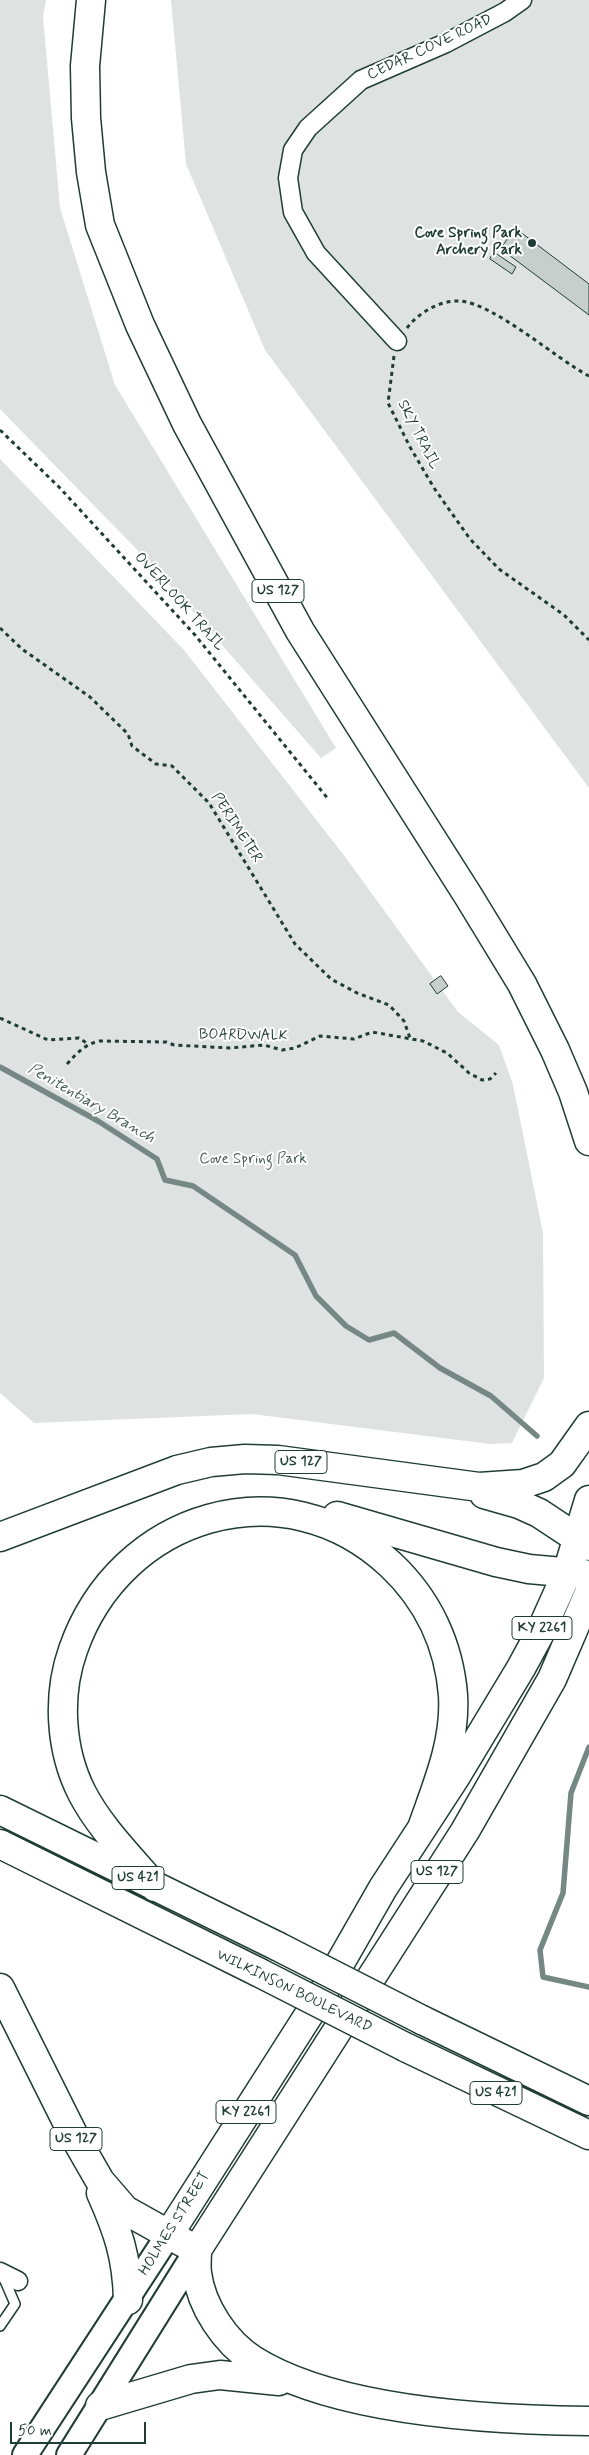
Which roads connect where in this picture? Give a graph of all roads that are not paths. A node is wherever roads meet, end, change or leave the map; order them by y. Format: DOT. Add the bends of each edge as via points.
graph roads {
  1 [pos="91,0"];
  2 [pos="522,0"];
  3 [pos="397,341"];
  4 [pos="589,1141"];
  5 [pos="589,1426"];
  6 [pos="451,1484"];
  7 [pos="589,1500"];
  8 [pos="236,1512"];
  9 [pos="0,1537"];
  10 [pos="583,1542"];
  11 [pos="578,1574"];
  12 [pos="589,1593"];
  13 [pos="0,1810"];
  14 [pos="422,1828"];
  15 [pos="0,1844"];
  16 [pos="155,1887"];
  17 [pos="0,1988"];
  18 [pos="589,2101"];
  19 [pos="589,2135"];
  20 [pos="87,2159"];
  21 [pos="169,2234"];
  22 [pos="197,2250"];
  23 [pos="6,2275"];
  24 [pos="128,2300"];
  25 [pos="0,2326"];
  26 [pos="320,2390"];
  27 [pos="100,2406"];
  28 [pos="589,2421"];
  29 [pos="25,2455"];
  30 [pos="68,2455"];
  1 -- 4 [label="highway, US 127" via="86,66 90,172 100,225 140,326 187,424 300,631 522,984 573,1092"];
  2 -- 3 [label="street, CEDAR COVE ROAD" via="446,43 361,80 308,128 293,150 288,178 294,212 316,252"];
  5 -- 6 [label="highway, US 127" via="562,1464 544,1478 503,1486"];
  6 -- 9 [label="highway, US 127" via="301,1462 245,1459 211,1462 143,1481"];
  6 -- 10 [label="highway" via="518,1504"];
  7 -- 10 [label="highway, KY 2261"];
  8 -- 11 [label="highway" via="286,1508 316,1511 496,1562"];
  8 -- 14 [label="highway" via="274,1511 305,1516 358,1539 401,1574 433,1619 450,1670 452,1724 448,1751"];
  8 -- 16 [label="highway" via="198,1521 171,1533 125,1566 91,1609 70,1658 63,1712 65,1739 82,1793 98,1818"];
  10 -- 11 [label="highway, KY 2261"];
  11 -- 14 [label="highway, KY 2261"];
  12 -- 22 [label="highway, US 127" via="552,1679 465,1830"];
  13 -- 16 [label="highway, WILKINSON BOULEVARD / US 421"];
  14 -- 21 [label="highway, HOLMES STREET / KY 2261" via="383,1888 324,1991"];
  15 -- 19 [label="highway, WILKINSON BOULEVARD / US 421, bridge" via="405,2048"];
  16 -- 18 [label="highway, WILKINSON BOULEVARD / US 421, bridge"];
  17 -- 20 [label="highway, US 127"];
  20 -- 21 [label="highway, US 127" via="112,2198 125,2210"];
  20 -- 24 [label="highway" via="122,2246"];
  21 -- 22 [label="highway, US 127"];
  21 -- 24 [label="main road, HOLMES STREET / KY 2261"];
  22 -- 26 [label="highway" via="197,2273 208,2306 233,2344 275,2372"];
  22 -- 27 [label="main road"];
  23 -- 25 [label="lane" via="15,2304"];
  24 -- 29 [label="main road, HOLMES STREET / KY 2261"];
  26 -- 27 [label="highway" via="265,2379 220,2375 191,2378"];
  26 -- 28 [label="highway" via="427,2410"];
  27 -- 30 [label="main road"];
}
